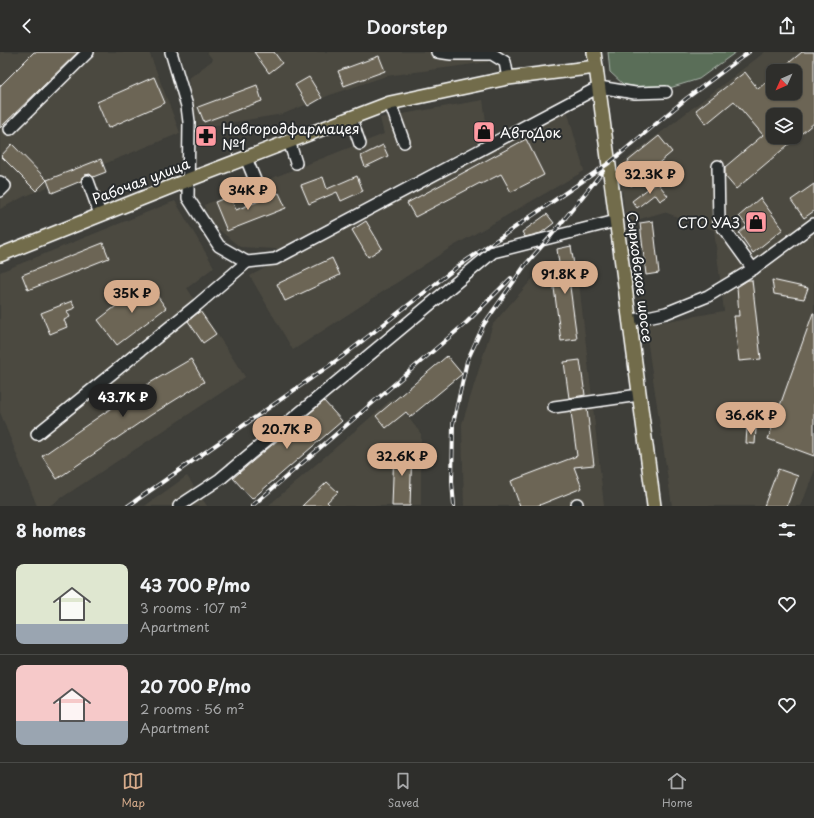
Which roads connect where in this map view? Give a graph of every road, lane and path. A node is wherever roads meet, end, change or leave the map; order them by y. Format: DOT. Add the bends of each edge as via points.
graph roads {
  1 [pos="88,52"];
  2 [pos="171,52"];
  3 [pos="438,52"];
  4 [pos="594,52"];
  5 [pos="596,67"];
  6 [pos="508,78"];
  7 [pos="599,88"];
  8 [pos="666,92"];
  9 [pos="390,103"];
  10 [pos="351,118"];
  11 [pos="10,129"];
  12 [pos="289,141"];
  13 [pos="404,142"];
  14 [pos="360,144"];
  15 [pos="246,158"];
  16 [pos="296,163"];
  17 [pos="718,166"];
  18 [pos="188,180"];
  19 [pos="88,181"];
  20 [pos="0,182"];
  21 [pos="259,190"];
  22 [pos="0,191"];
  23 [pos="100,214"];
  24 [pos="616,221"];
  25 [pos="814,224"];
  26 [pos="0,255"];
  27 [pos="247,262"];
  28 [pos="753,269"];
  29 [pos="629,321"];
  30 [pos="639,395"];
  31 [pos="554,407"];
  32 [pos="37,434"];
  33 [pos="179,506"];
  34 [pos="654,506"];
  1 -- 11 [label="lane"];
  2 -- 18 [label="lane" via="187,106"];
  3 -- 6 [label="lane" via="492,54 505,62"];
  4 -- 5 [label="main road, Сырковское шоссе"];
  5 -- 6 [label="main road, Рабочая улица"];
  5 -- 7 [label="main road, Сырковское шоссе"];
  6 -- 9 [label="main road, Рабочая улица"];
  7 -- 8 [label="lane"];
  7 -- 24 [label="main road, Сырковское шоссе"];
  7 -- 27 [label="lane" via="275,259"];
  9 -- 10 [label="main road, Рабочая улица"];
  9 -- 13 [label="lane"];
  10 -- 12 [label="main road, Рабочая улица"];
  10 -- 14 [label="lane"];
  12 -- 15 [label="main road, Рабочая улица"];
  12 -- 16 [label="lane"];
  15 -- 18 [label="main road, Рабочая улица"];
  15 -- 21 [label="lane"];
  17 -- 28 [label="lane" via="719,222"];
  18 -- 23 [label="main road, Рабочая улица"];
  18 -- 27 [label="lane" via="188,198 219,246"];
  19 -- 23 [label="lane"];
  20 -- 22 [label="lane" via="5,186"];
  23 -- 26 [label="main road, Рабочая улица"];
  24 -- 29 [label="main road, Сырковское шоссе"];
  24 -- 33 [label="lane" via="494,252 220,479"];
  25 -- 28 [label="lane"];
  27 -- 32 [label="lane"];
  28 -- 29 [label="lane" via="708,296 666,312"];
  29 -- 30 [label="main road, Сырковское шоссе"];
  30 -- 31 [label="lane"];
  30 -- 34 [label="main road, Сырковское шоссе"];
}
